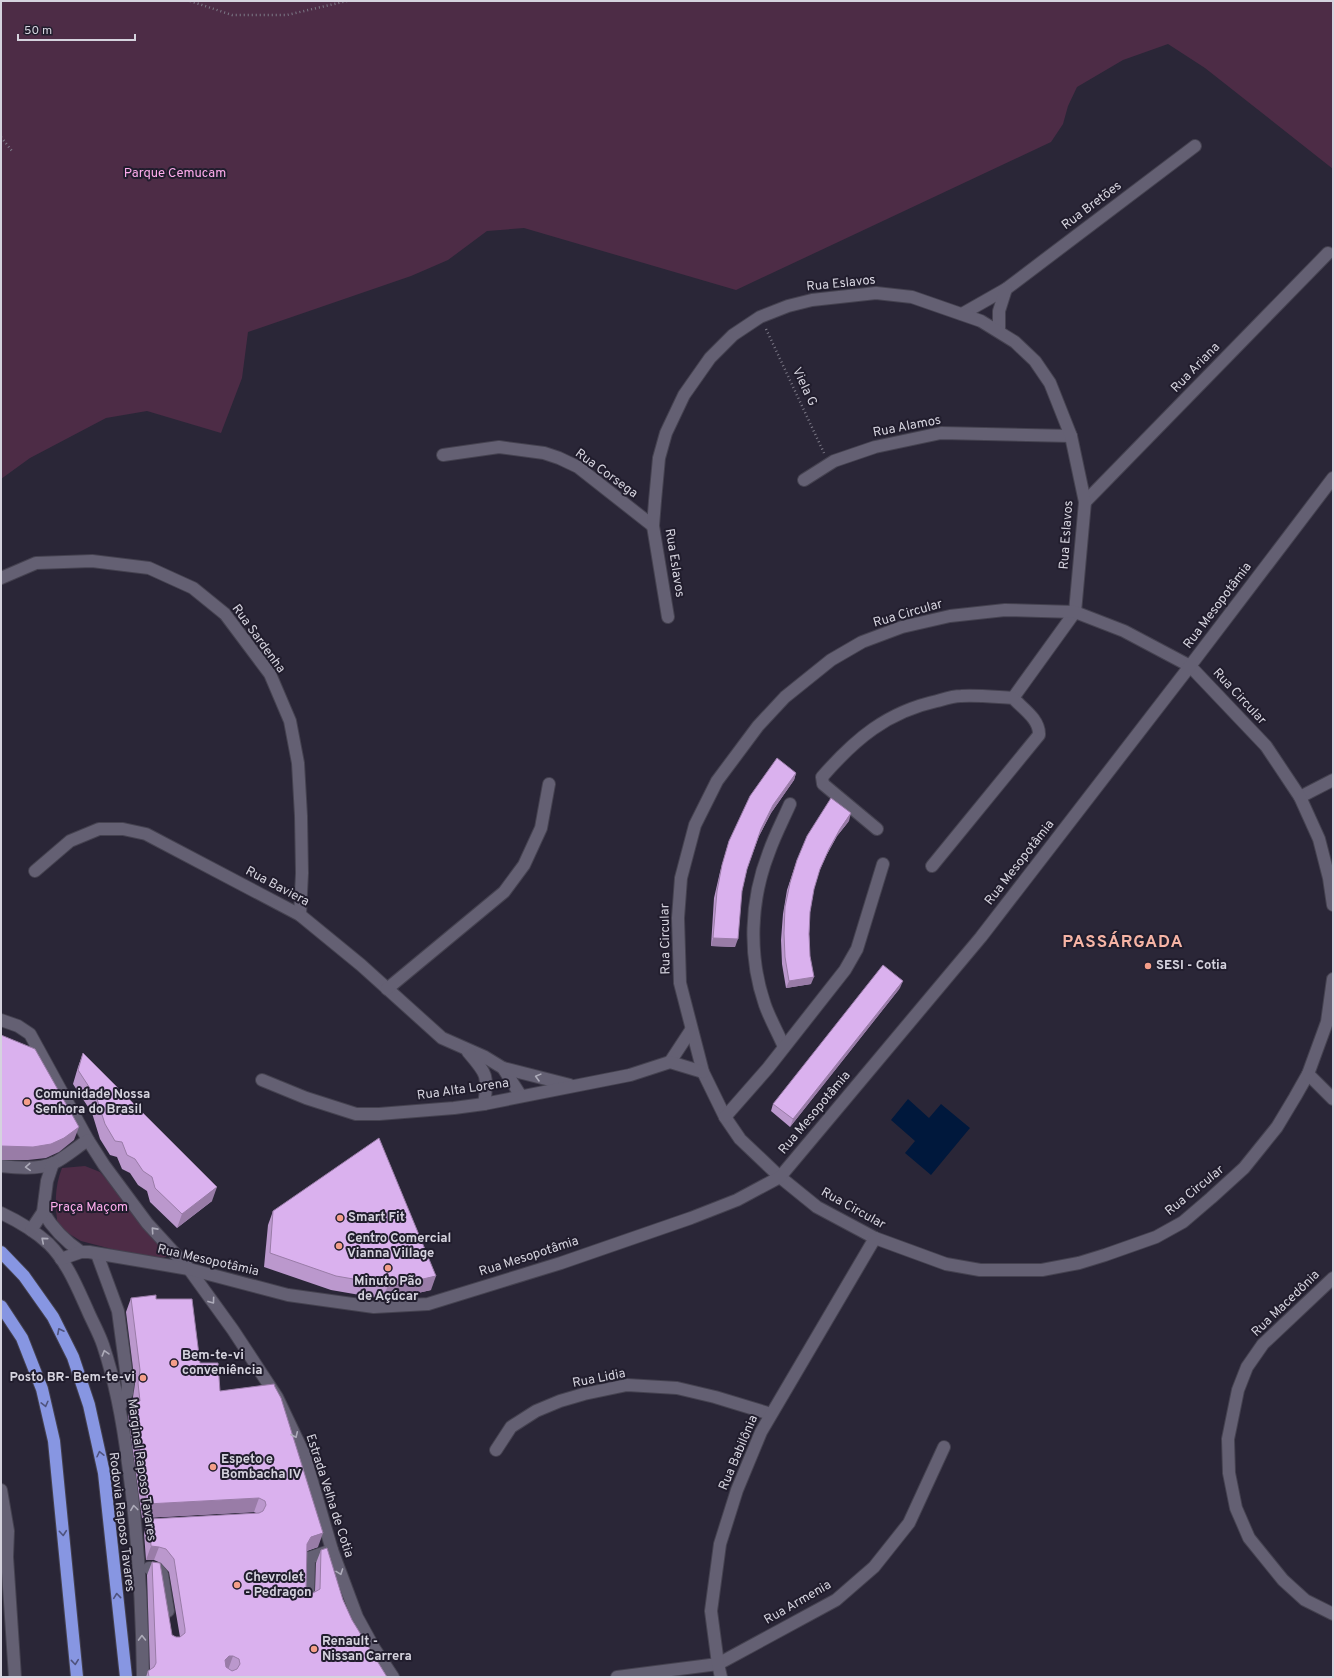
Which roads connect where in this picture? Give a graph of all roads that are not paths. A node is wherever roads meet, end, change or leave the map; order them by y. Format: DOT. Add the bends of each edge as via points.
graph roads {
  1 [pos="1195,146"];
  2 [pos="1328,253"];
  3 [pos="1006,289"];
  4 [pos="962,314"];
  5 [pos="999,331"];
  6 [pos="1071,436"];
  7 [pos="443,455"];
  8 [pos="1333,478"];
  9 [pos="804,480"];
  10 [pos="1085,502"];
  11 [pos="653,526"];
  12 [pos="1,578"];
  13 [pos="1075,612"];
  14 [pos="668,617"];
  15 [pos="1190,666"];
  16 [pos="1012,698"];
  17 [pos="1333,780"];
  18 [pos="549,784"];
  19 [pos="1300,797"];
  20 [pos="790,804"];
  21 [pos="877,829"];
  22 [pos="883,864"];
  23 [pos="932,866"];
  24 [pos="35,871"];
  25 [pos="1333,905"];
  26 [pos="300,914"];
  27 [pos="1333,979"];
  28 [pos="387,989"];
  29 [pos="1,1020"];
  30 [pos="691,1030"];
  31 [pos="784,1047"];
  32 [pos="466,1049"];
  33 [pos="670,1062"];
  34 [pos="503,1068"];
  35 [pos="703,1072"];
  36 [pos="1308,1074"];
  37 [pos="262,1080"];
  38 [pos="573,1086"];
  39 [pos="521,1096"];
  40 [pos="1333,1098"];
  41 [pos="484,1104"];
  42 [pos="725,1117"];
  43 [pos="88,1140"];
  44 [pos="53,1163"];
  45 [pos="1,1166"];
  46 [pos="780,1176"];
  47 [pos="43,1212"];
  48 [pos="1,1213"];
  49 [pos="31,1230"];
  50 [pos="875,1238"];
  51 [pos="1,1252"];
  52 [pos="81,1252"];
  53 [pos="97,1254"];
  54 [pos="61,1259"];
  55 [pos="189,1269"];
  56 [pos="1333,1278"];
  57 [pos="1,1306"];
  58 [pos="120,1406"];
  59 [pos="771,1414"];
  60 [pos="944,1447"];
  61 [pos="496,1450"];
  62 [pos="1,1490"];
  63 [pos="2,1503"];
  64 [pos="332,1550"];
  65 [pos="4,1556"];
  66 [pos="140,1569"];
  67 [pos="308,1599"];
  68 [pos="1333,1614"];
  69 [pos="169,1621"];
  70 [pos="718,1664"];
  71 [pos="15,1677"];
  72 [pos="77,1677"];
  73 [pos="126,1677"];
  74 [pos="143,1677"];
  75 [pos="393,1677"];
  76 [pos="617,1677"];
  77 [pos="721,1677"];
  1 -- 3 [label="street, Rua Bretões"];
  2 -- 10 [label="street, Rua Ariana"];
  3 -- 4 [label="street, Rua Bretões"];
  3 -- 5 [label="street" via="999,311"];
  4 -- 5 [label="street, Rua Eslavos"];
  4 -- 11 [label="street, Rua Eslavos" via="912,297 876,293 812,300 788,306 760,317 733,335 710,358 684,395 666,433 659,458"];
  5 -- 6 [label="street, Rua Eslavos" via="1015,342 1039,366 1050,383"];
  6 -- 9 [label="street, Rua Alamos" via="941,433 875,447 829,464"];
  6 -- 10 [label="street, Rua Eslavos"];
  7 -- 11 [label="street, Rua Corsega" via="499,447 544,453 559,458 578,467"];
  8 -- 15 [label="street, Rua Mesopotâmia"];
  10 -- 13 [label="street, Rua Eslavos"];
  11 -- 14 [label="street, Rua Eslavos"];
  12 -- 26 [label="street, Rua Sardenha" via="36,563 92,561 149,568 193,588 225,614 270,674 290,721 298,763 301,816"];
  13 -- 15 [label="street, Rua Circular" via="1124,631"];
  13 -- 16 [label="street"];
  13 -- 30 [label="street, Rua Circular" via="1005,610 950,616 902,627 862,642 831,660 785,697 758,726 717,781 695,825 681,878 678,918 680,983"];
  15 -- 19 [label="street, Rua Circular" via="1266,746"];
  15 -- 46 [label="street, Rua Mesopotâmia" via="980,937"];
  16 -- 21 [label="street" via="959,696 918,705 892,716 869,730 837,760 822,777 823,784"];
  16 -- 23 [label="street" via="1036,721 1038,735"];
  17 -- 19 [label="street"];
  18 -- 28 [label="street" via="541,828 524,865 504,892"];
  19 -- 25 [label="street, Rua Circular" via="1319,839"];
  20 -- 31 [label="street" via="768,853 756,900 753,940 765,1005"];
  22 -- 31 [label="street" via="857,949 845,970"];
  24 -- 26 [label="street, Rua Baviera" via="70,841 99,829 122,829 146,834"];
  26 -- 28 [label="street, Rua Baviera"];
  27 -- 36 [label="street, Rua Circular" via="1327,1022"];
  28 -- 32 [label="street, Rua Baviera" via="442,1038"];
  29 -- 43 [label="street, Estrada Velha de Cotia" via="30,1034"];
  30 -- 33 [label="street"];
  30 -- 35 [label="street, Rua Circular"];
  31 -- 42 [label="street"];
  32 -- 34 [label="street, Rua Baviera"];
  32 -- 41 [label="street" via="487,1078"];
  33 -- 35 [label="street"];
  33 -- 38 [label="street, Rua Alta Lorena" via="630,1075"];
  38 -- 34 [label="street, Rua Baviera, one-way"];
  34 -- 39 [label="street, Rua Baviera"];
  35 -- 42 [label="street, Rua Circular"];
  36 -- 40 [label="street"];
  36 -- 50 [label="street, Rua Circular" via="1276,1127 1244,1168 1183,1222 1156,1237 1079,1263 1042,1270 987,1270 946,1264"];
  37 -- 41 [label="street, Rua Alta Lorena" via="356,1114"];
  38 -- 39 [label="street, Rua Alta Lorena"];
  39 -- 41 [label="street, Rua Alta Lorena"];
  42 -- 46 [label="street, Rua Circular" via="740,1139"];
  43 -- 44 [label="street"];
  55 -- 43 [label="street, Estrada Velha de Cotia, one-way" via="120,1188"];
  44 -- 45 [label="street, one-way" via="34,1167"];
  44 -- 47 [label="street" via="47,1181"];
  46 -- 50 [label="street, Rua Circular" via="817,1207"];
  46 -- 55 [label="street, Rua Mesopotâmia" via="737,1200 691,1218 561,1263 428,1304 374,1307 288,1294"];
  47 -- 49 [label="street"];
  47 -- 52 [label="street" via="55,1231"];
  48 -- 49 [label="street, Marginal Raposo Tavares"];
  54 -- 49 [label="street, Marginal Raposo Tavares, one-way"];
  50 -- 59 [label="street, Rua Babilônia"];
  73 -- 51 [label="highway, Rodovia Raposo Tavares, one-way" via="104,1473 89,1405 73,1357 53,1317 24,1276"];
  52 -- 53 [label="street, Rua Mesopotâmia"];
  52 -- 54 [label="street, Rua Mesopotâmia"];
  53 -- 55 [label="street, Rua Mesopotâmia"];
  53 -- 58 [label="street" via="118,1312 128,1385"];
  58 -- 54 [label="street, Marginal Raposo Tavares, one-way" via="103,1344 83,1299"];
  55 -- 64 [label="street, Estrada Velha de Cotia, one-way" via="277,1397 304,1454"];
  56 -- 68 [label="street, Rua Macedônia" via="1263,1344 1248,1367 1238,1390 1228,1439 1229,1474 1236,1508 1249,1538 1283,1580 1304,1600"];
  57 -- 72 [label="highway, one-way" via="22,1338 42,1389 54,1441"];
  66 -- 58 [label="street, Marginal Raposo Tavares, one-way" via="140,1526"];
  59 -- 61 [label="street, Rua Lidia" via="677,1388 627,1385 584,1394 536,1411 511,1427"];
  59 -- 70 [label="street, Rua Babilônia" via="737,1490 720,1544 711,1611"];
  60 -- 70 [label="street, Rua Armenia" via="909,1523 874,1567 836,1600"];
  62 -- 63 [label="street"];
  63 -- 65 [label="street" via="8,1531"];
  64 -- 67 [label="street" via="309,1558"];
  64 -- 75 [label="street, Estrada Velha de Cotia, one-way" via="356,1617"];
  65 -- 71 [label="street"];
  66 -- 69 [label="street" via="152,1567 162,1574"];
  74 -- 66 [label="street, Marginal Raposo Tavares, one-way"];
  70 -- 76 [label="street, Rua Armenia"];
  70 -- 77 [label="street, Rua Babilônia"];
}
